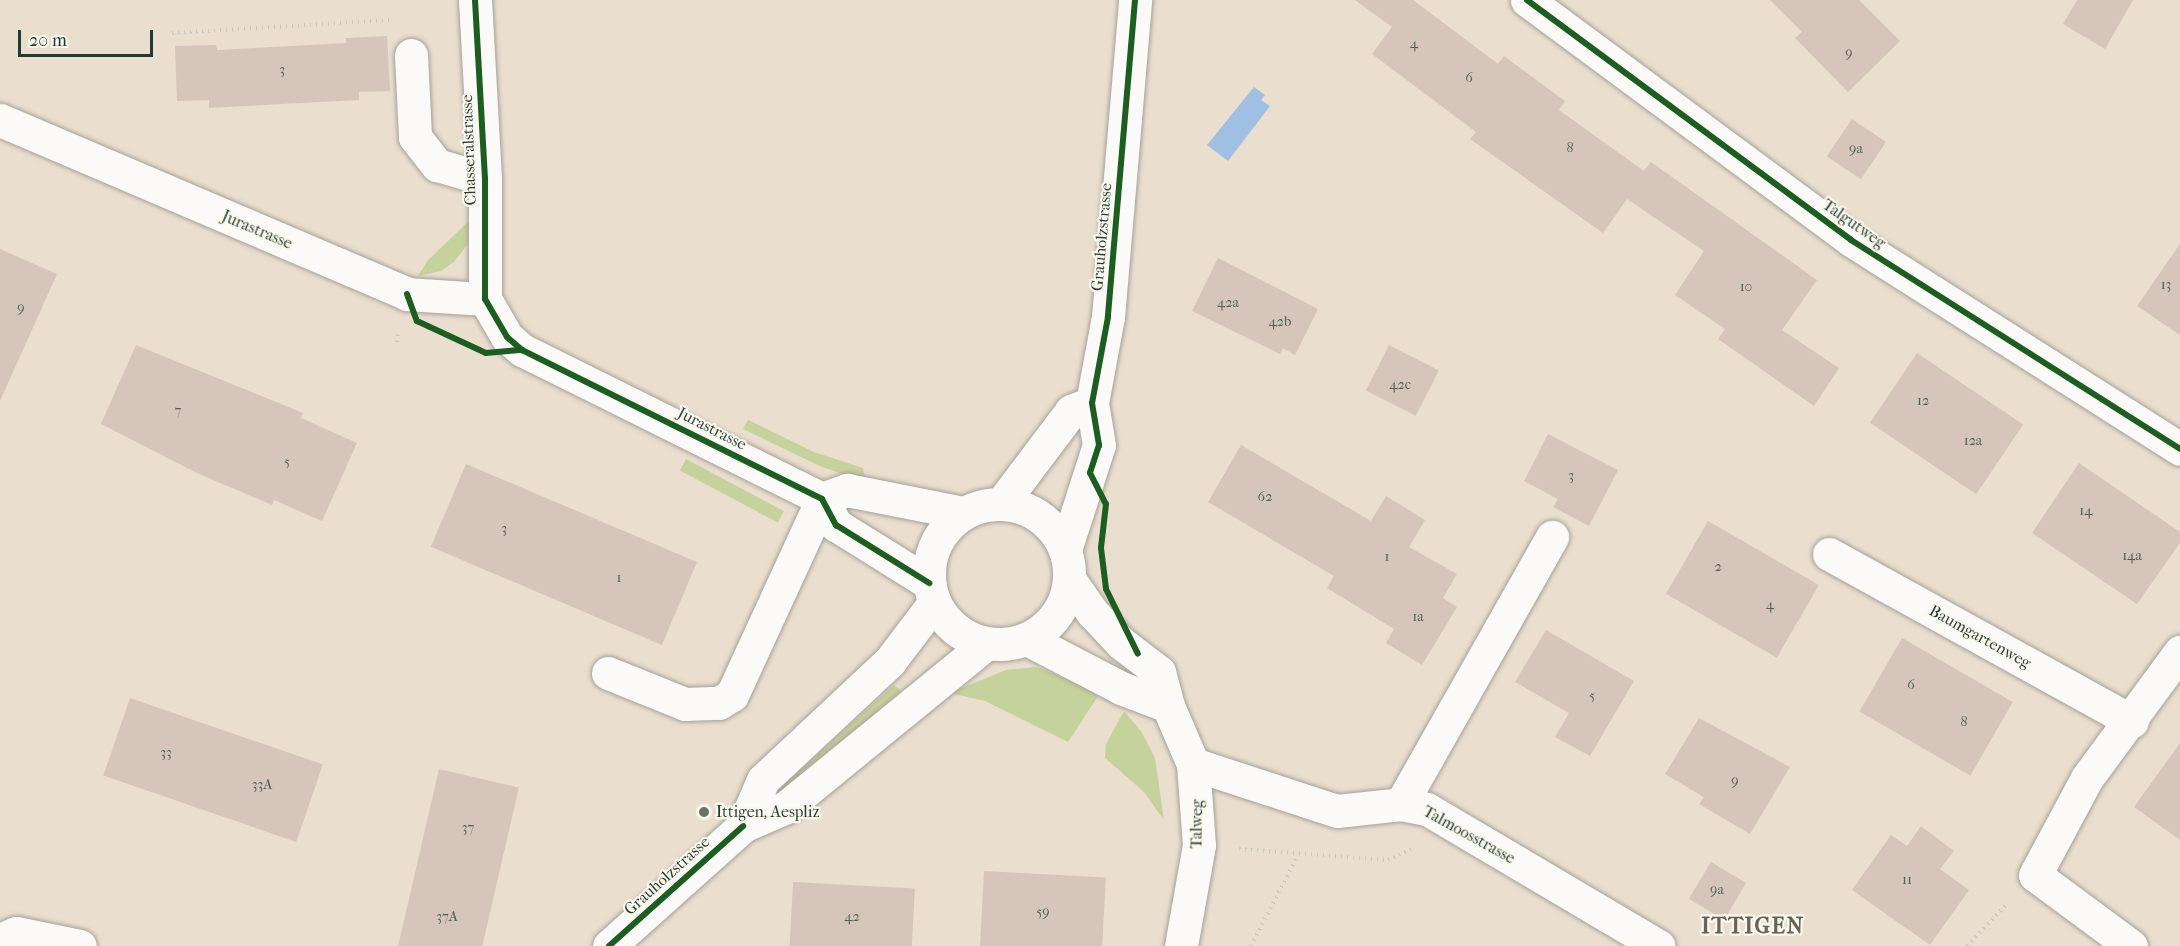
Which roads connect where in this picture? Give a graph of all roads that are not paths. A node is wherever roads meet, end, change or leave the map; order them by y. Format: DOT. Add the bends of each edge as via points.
graph roads {
  1 [pos="475,0"];
  2 [pos="1135,0"];
  3 [pos="1527,0"];
  4 [pos="411,55"];
  5 [pos="0,120"];
  6 [pos="485,179"];
  7 [pos="485,299"];
  8 [pos="1092,403"];
  9 [pos="2180,449"];
  10 [pos="822,499"];
  11 [pos="1001,504"];
  12 [pos="963,513"];
  13 [pos="1552,537"];
  14 [pos="1829,554"];
  15 [pos="1067,565"];
  16 [pos="931,593"];
  17 [pos="1027,639"];
  18 [pos="986,644"];
  19 [pos="2180,652"];
  20 [pos="608,673"];
  21 [pos="1168,706"];
  22 [pos="2132,721"];
  23 [pos="1193,764"];
  24 [pos="1401,804"];
  25 [pos="743,826"];
  26 [pos="0,940"];
  27 [pos="80,946"];
  28 [pos="609,946"];
  29 [pos="1181,946"];
  30 [pos="1659,946"];
  31 [pos="2131,946"];
  1 -- 6 [label="street, Chasseralstrasse"];
  2 -- 8 [label="street, Grauholzstrasse" via="1108,316"];
  3 -- 9 [label="street, Talgutweg" via="1851,240"];
  4 -- 6 [label="street" via="415,137 437,165"];
  5 -- 7 [label="street, Jurastrasse" via="407,294"];
  6 -- 7 [label="street, Chasseralstrasse"];
  7 -- 10 [label="street, Jurastrasse" via="507,337 522,350"];
  8 -- 11 [label="street" via="1071,411"];
  8 -- 15 [label="street, Grauholzstrasse" via="1099,446"];
  10 -- 12 [label="street" via="847,490"];
  10 -- 16 [label="street" via="836,525"];
  10 -- 20 [label="street" via="732,695 719,703 685,704"];
  11 -- 12 [label="street"];
  11 -- 15 [label="street" via="1028,510 1050,527"];
  12 -- 16 [label="street" via="950,523 932,550"];
  13 -- 24 [label="street"];
  14 -- 22 [label="street, Baumgartenweg"];
  15 -- 17 [label="street" via="1061,608"];
  15 -- 21 [label="street, Talweg" via="1091,611 1122,643 1159,672"];
  16 -- 18 [label="street" via="947,622 965,636"];
  16 -- 25 [label="street, Grauholzstrasse" via="890,661 763,780"];
  17 -- 18 [label="street" via="1007,645"];
  17 -- 21 [label="street" via="1121,688"];
  18 -- 25 [label="street, Grauholzstrasse" via="786,807"];
  19 -- 22 [label="street"];
  21 -- 23 [label="street, Talweg"];
  22 -- 31 [label="street" via="2086,778 2035,875"];
  23 -- 24 [label="street, Talmoosstrasse" via="1337,811"];
  23 -- 29 [label="street, Talweg" via="1199,845"];
  24 -- 30 [label="street, Talmoosstrasse" via="1427,809 1452,822"];
  25 -- 28 [label="street, Grauholzstrasse"];
  26 -- 27 [label="street" via="16,933"];
}
